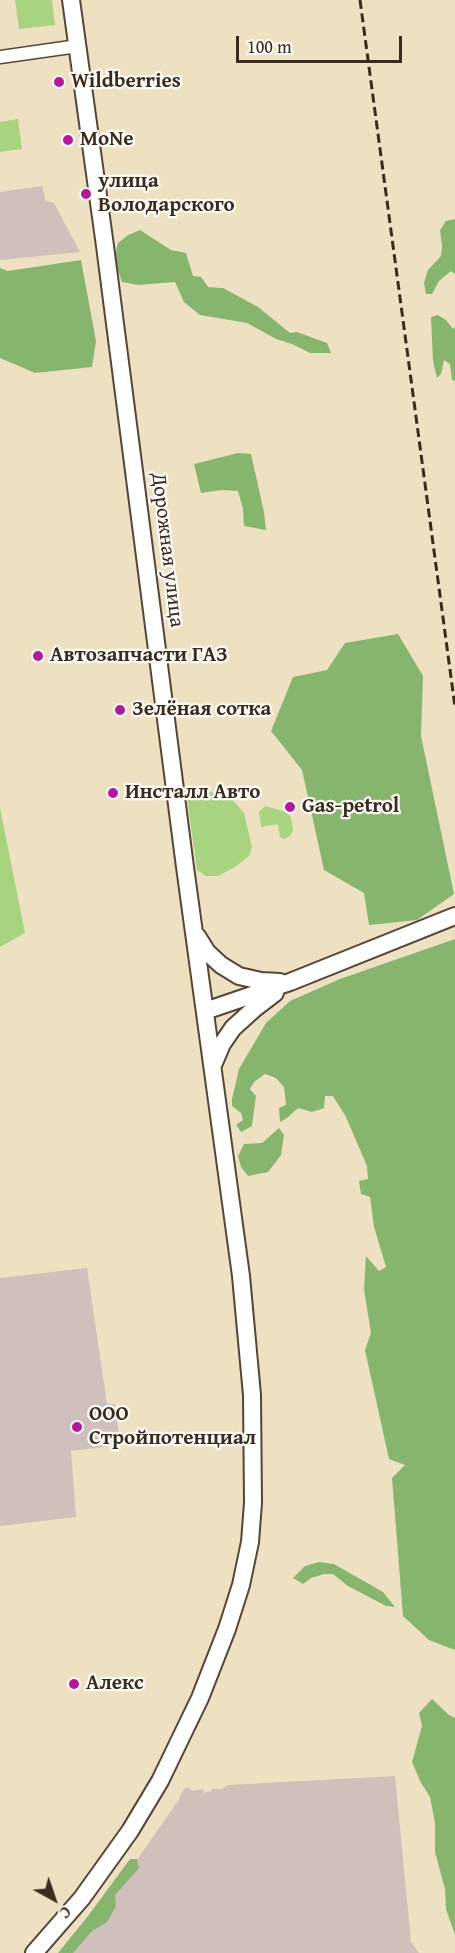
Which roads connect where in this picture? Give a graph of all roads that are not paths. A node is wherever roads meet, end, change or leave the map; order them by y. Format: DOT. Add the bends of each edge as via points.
graph roads {
  1 [pos="71,0"];
  2 [pos="78,46"];
  3 [pos="0,57"];
  4 [pos="455,916"];
  5 [pos="194,931"];
  6 [pos="290,982"];
  7 [pos="205,1011"];
  8 [pos="213,1065"];
  9 [pos="34,1953"];
  1 -- 2 [label="main road, Дорожная улица"];
  2 -- 3 [label="street"];
  2 -- 5 [label="main road, Дорожная улица"];
  4 -- 6 [label="main road"];
  5 -- 6 [label="main road" via="207,952 239,976"];
  5 -- 7 [label="main road, Дорожная улица"];
  6 -- 7 [label="main road"];
  6 -- 8 [label="main road" via="234,1028"];
  7 -- 8 [label="main road, Дорожная улица"];
  8 -- 9 [label="main road, Дорожная улица" via="251,1373 250,1542 227,1629 200,1698 160,1781 82,1898"];
}
